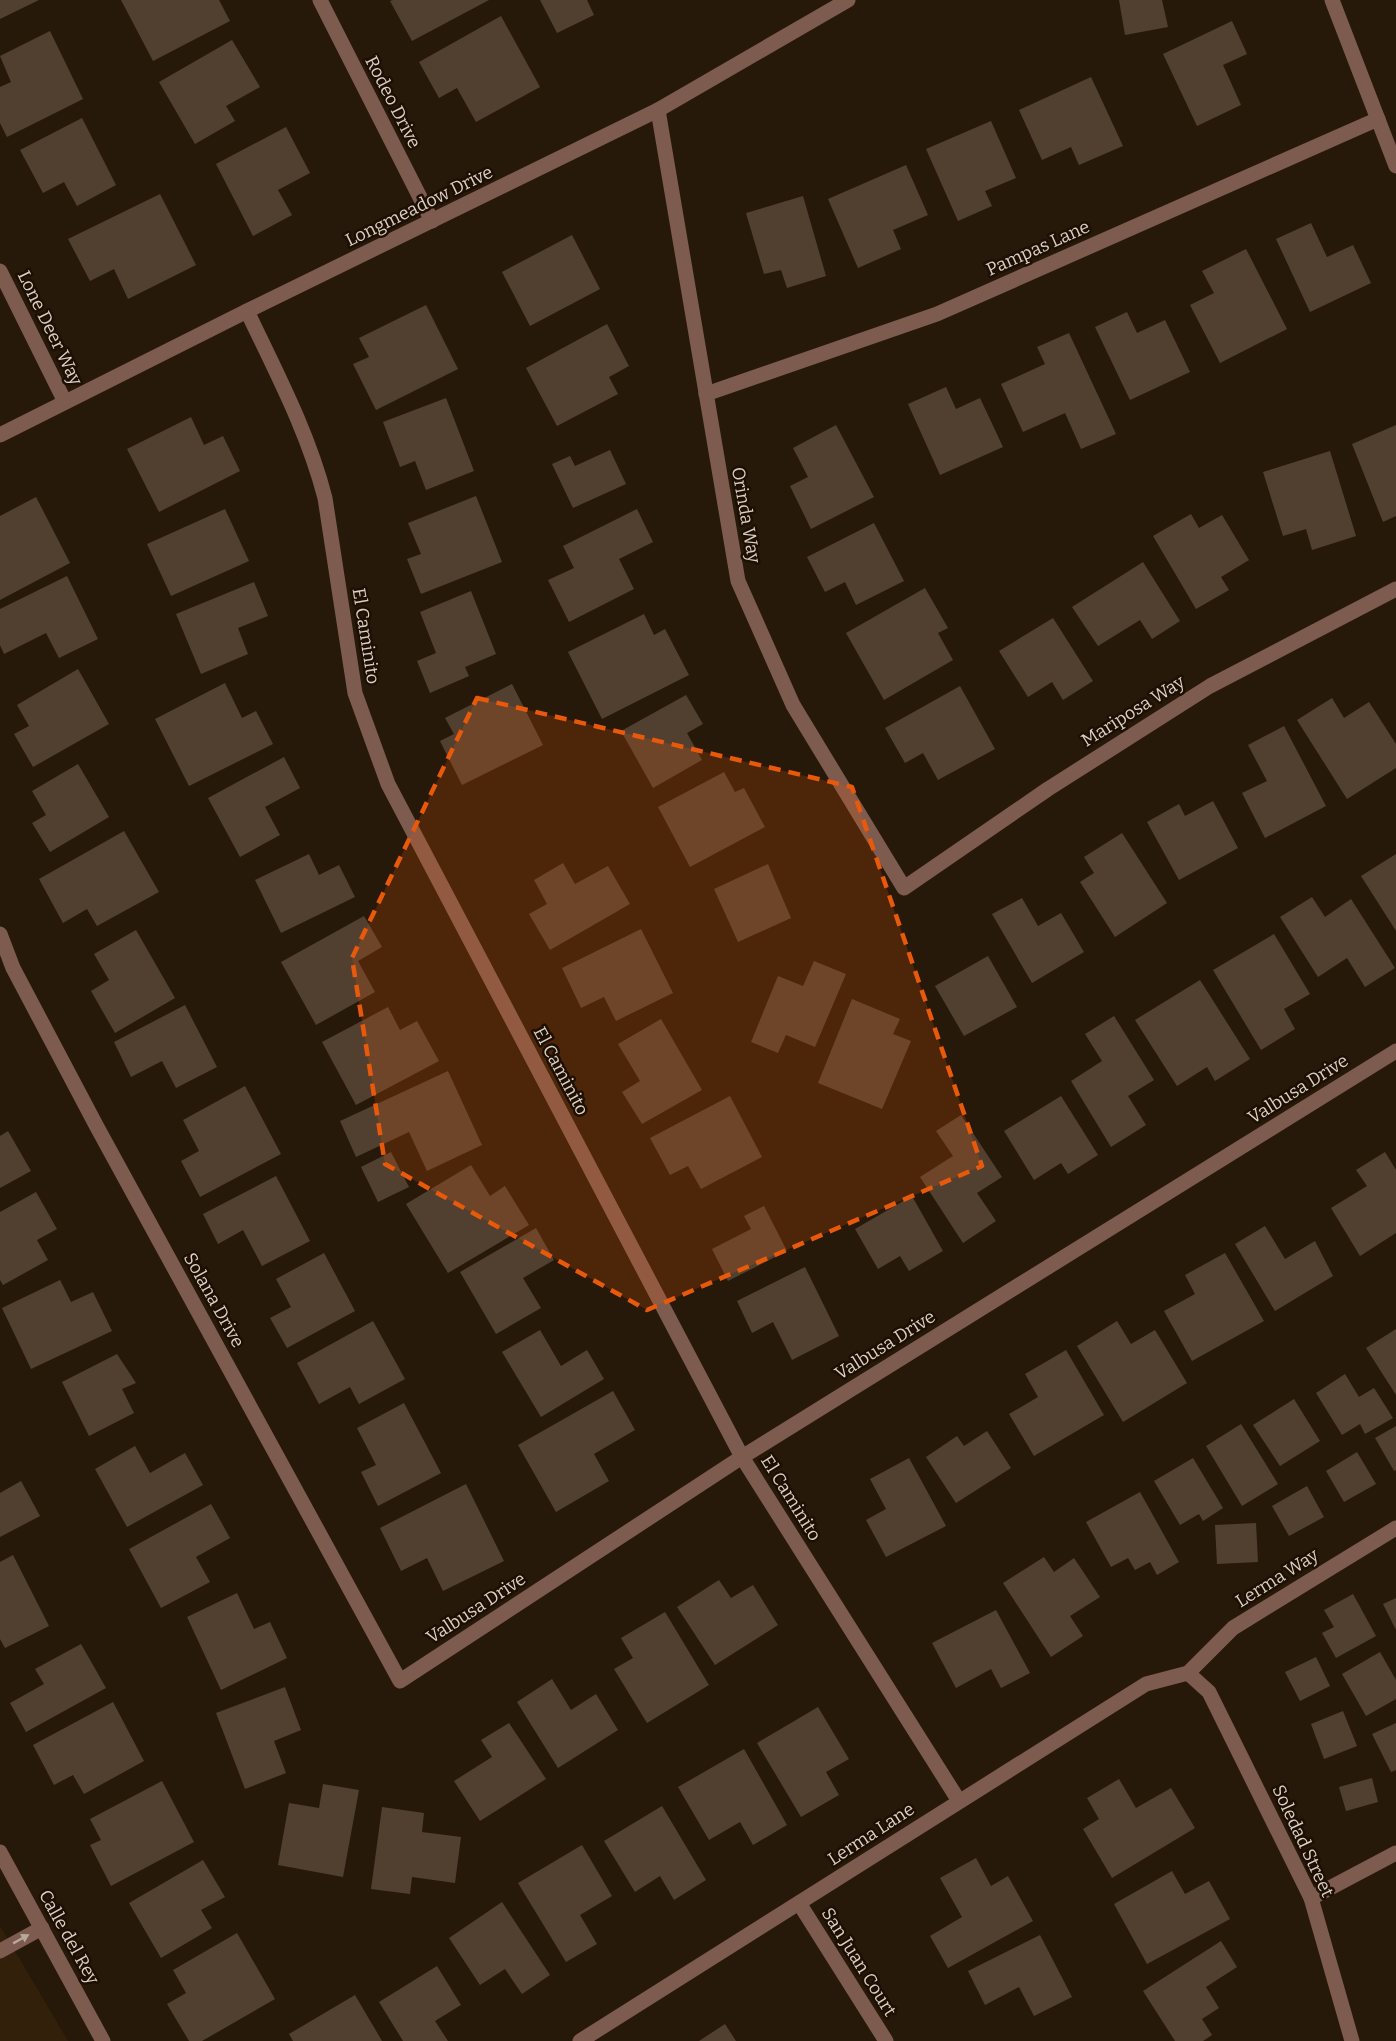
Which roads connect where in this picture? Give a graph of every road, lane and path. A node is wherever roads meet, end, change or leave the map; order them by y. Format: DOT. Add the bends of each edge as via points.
graph roads {
  1 [pos="320,0"];
  2 [pos="848,0"];
  3 [pos="1332,0"];
  4 [pos="658,110"];
  5 [pos="1378,119"];
  6 [pos="1396,166"];
  7 [pos="432,221"];
  8 [pos="0,271"];
  9 [pos="247,311"];
  10 [pos="706,394"];
  11 [pos="65,402"];
  12 [pos="0,435"];
  13 [pos="1396,589"];
  14 [pos="904,888"];
  15 [pos="0,934"];
  16 [pos="1396,1051"];
  17 [pos="742,1457"];
  18 [pos="1396,1528"];
  19 [pos="1188,1673"];
  20 [pos="400,1682"];
  21 [pos="959,1801"];
  22 [pos="0,1852"];
  23 [pos="1396,1853"];
  24 [pos="1311,1898"];
  25 [pos="799,1904"];
  26 [pos="42,1928"];
  27 [pos="0,1951"];
  28 [pos="104,2041"];
  29 [pos="580,2041"];
  30 [pos="886,2041"];
  31 [pos="1352,2041"];
  1 -- 7 [label="street, Rodeo Drive"];
  2 -- 4 [label="street, Longmeadow Drive"];
  3 -- 5 [label="street"];
  4 -- 7 [label="street, Longmeadow Drive"];
  4 -- 10 [label="street, Orinda Way"];
  5 -- 6 [label="street"];
  5 -- 10 [label="street, Pampas Lane" via="937,314"];
  7 -- 9 [label="street, Longmeadow Drive"];
  8 -- 11 [label="street, Lone Deer Way"];
  9 -- 11 [label="street, Longmeadow Drive"];
  9 -- 17 [label="street, El Caminito" via="317,467 355,693 388,784"];
  10 -- 14 [label="street, Orinda Way" via="738,581 794,705"];
  11 -- 12 [label="street, Longmeadow Drive"];
  13 -- 14 [label="street, Mariposa Way" via="1210,686 1048,789"];
  15 -- 20 [label="street, Solana Drive" via="13,968 97,1127"];
  16 -- 17 [label="street, Valbusa Drive"];
  17 -- 20 [label="street, Valbusa Drive"];
  17 -- 21 [label="street, El Caminito"];
  18 -- 19 [label="street, Lerma Way" via="1233,1628"];
  19 -- 21 [label="street, Lerma Lane" via="1146,1684"];
  19 -- 24 [label="street, Soledad Street" via="1209,1692"];
  21 -- 25 [label="street, Lerma Lane"];
  22 -- 26 [label="street, Calle del Rey"];
  23 -- 24 [label="street"];
  24 -- 31 [label="street, Soledad Street"];
  25 -- 29 [label="street, Lerma Lane"];
  25 -- 30 [label="street, San Juan Court"];
  27 -- 26 [label="street, one-way"];
  26 -- 28 [label="street, Calle del Rey"];
}
